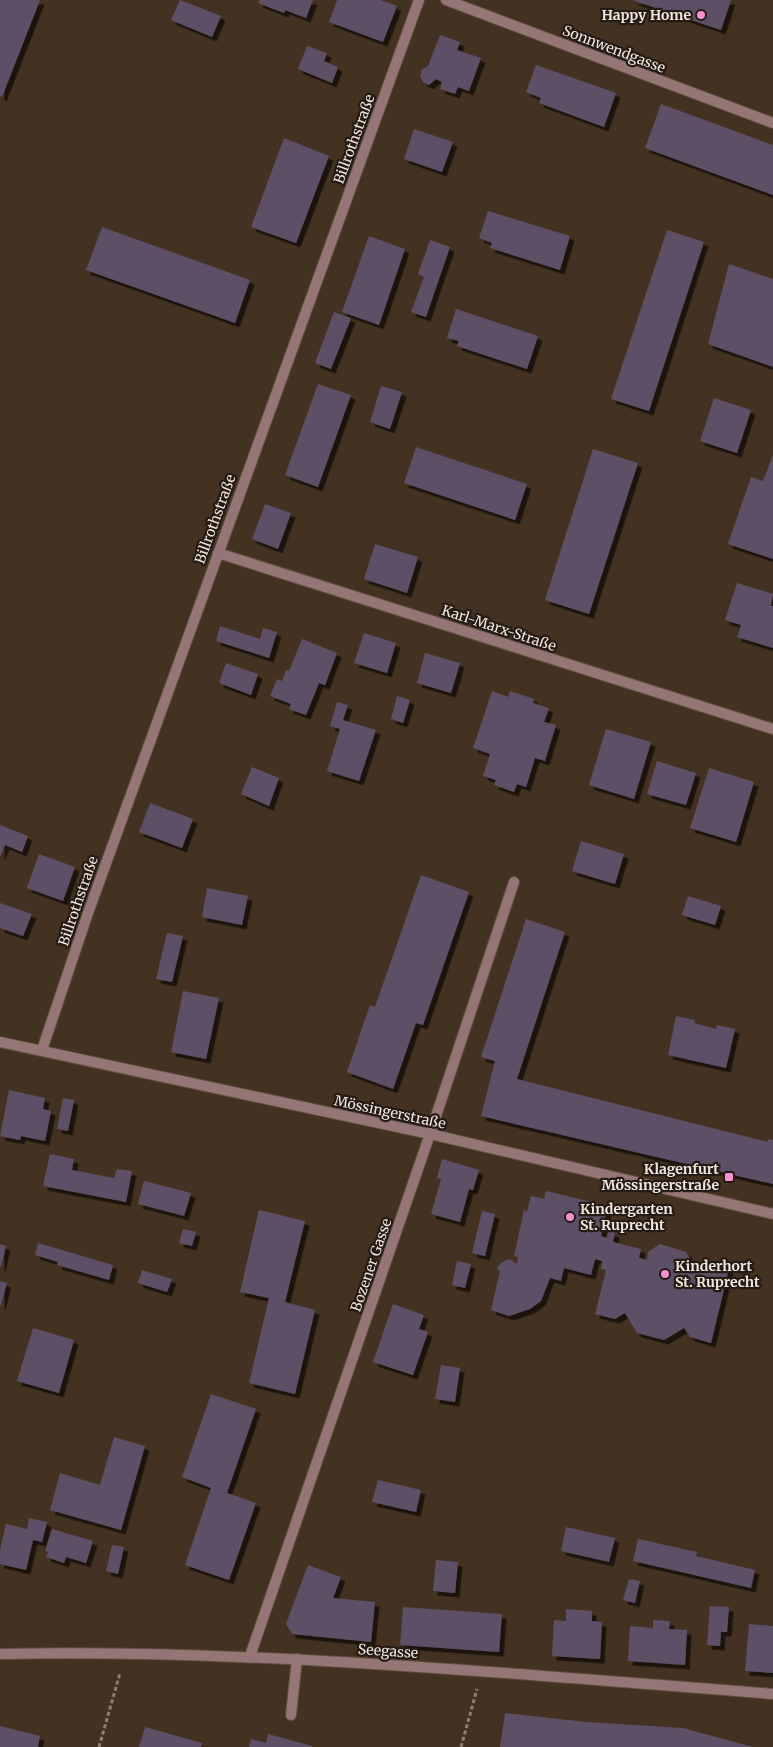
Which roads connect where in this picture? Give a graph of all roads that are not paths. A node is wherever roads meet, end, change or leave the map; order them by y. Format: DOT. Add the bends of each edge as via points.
graph roads {
  1 [pos="419,0"];
  2 [pos="446,0"];
  3 [pos="773,123"];
  4 [pos="218,553"];
  5 [pos="773,729"];
  6 [pos="514,882"];
  7 [pos="0,1042"];
  8 [pos="42,1050"];
  9 [pos="430,1134"];
  10 [pos="773,1214"];
  11 [pos="0,1654"];
  12 [pos="250,1656"];
  13 [pos="297,1659"];
  14 [pos="773,1694"];
  15 [pos="291,1715"];
  1 -- 4 [label="street, Billrothstraße"];
  2 -- 3 [label="street, Sonnwendgasse"];
  4 -- 5 [label="street, Karl-Marx-Straße"];
  4 -- 8 [label="street, Billrothstraße" via="91,904"];
  6 -- 9 [label="street, Bozener Gasse"];
  7 -- 8 [label="street, Mössingerstraße"];
  8 -- 9 [label="street, Mössingerstraße"];
  9 -- 10 [label="street, Mössingerstraße"];
  9 -- 12 [label="street, Bozener Gasse"];
  11 -- 12 [label="street, Seegasse"];
  12 -- 13 [label="street, Seegasse"];
  13 -- 14 [label="street, Seegasse"];
  13 -- 15 [label="street"];
}
